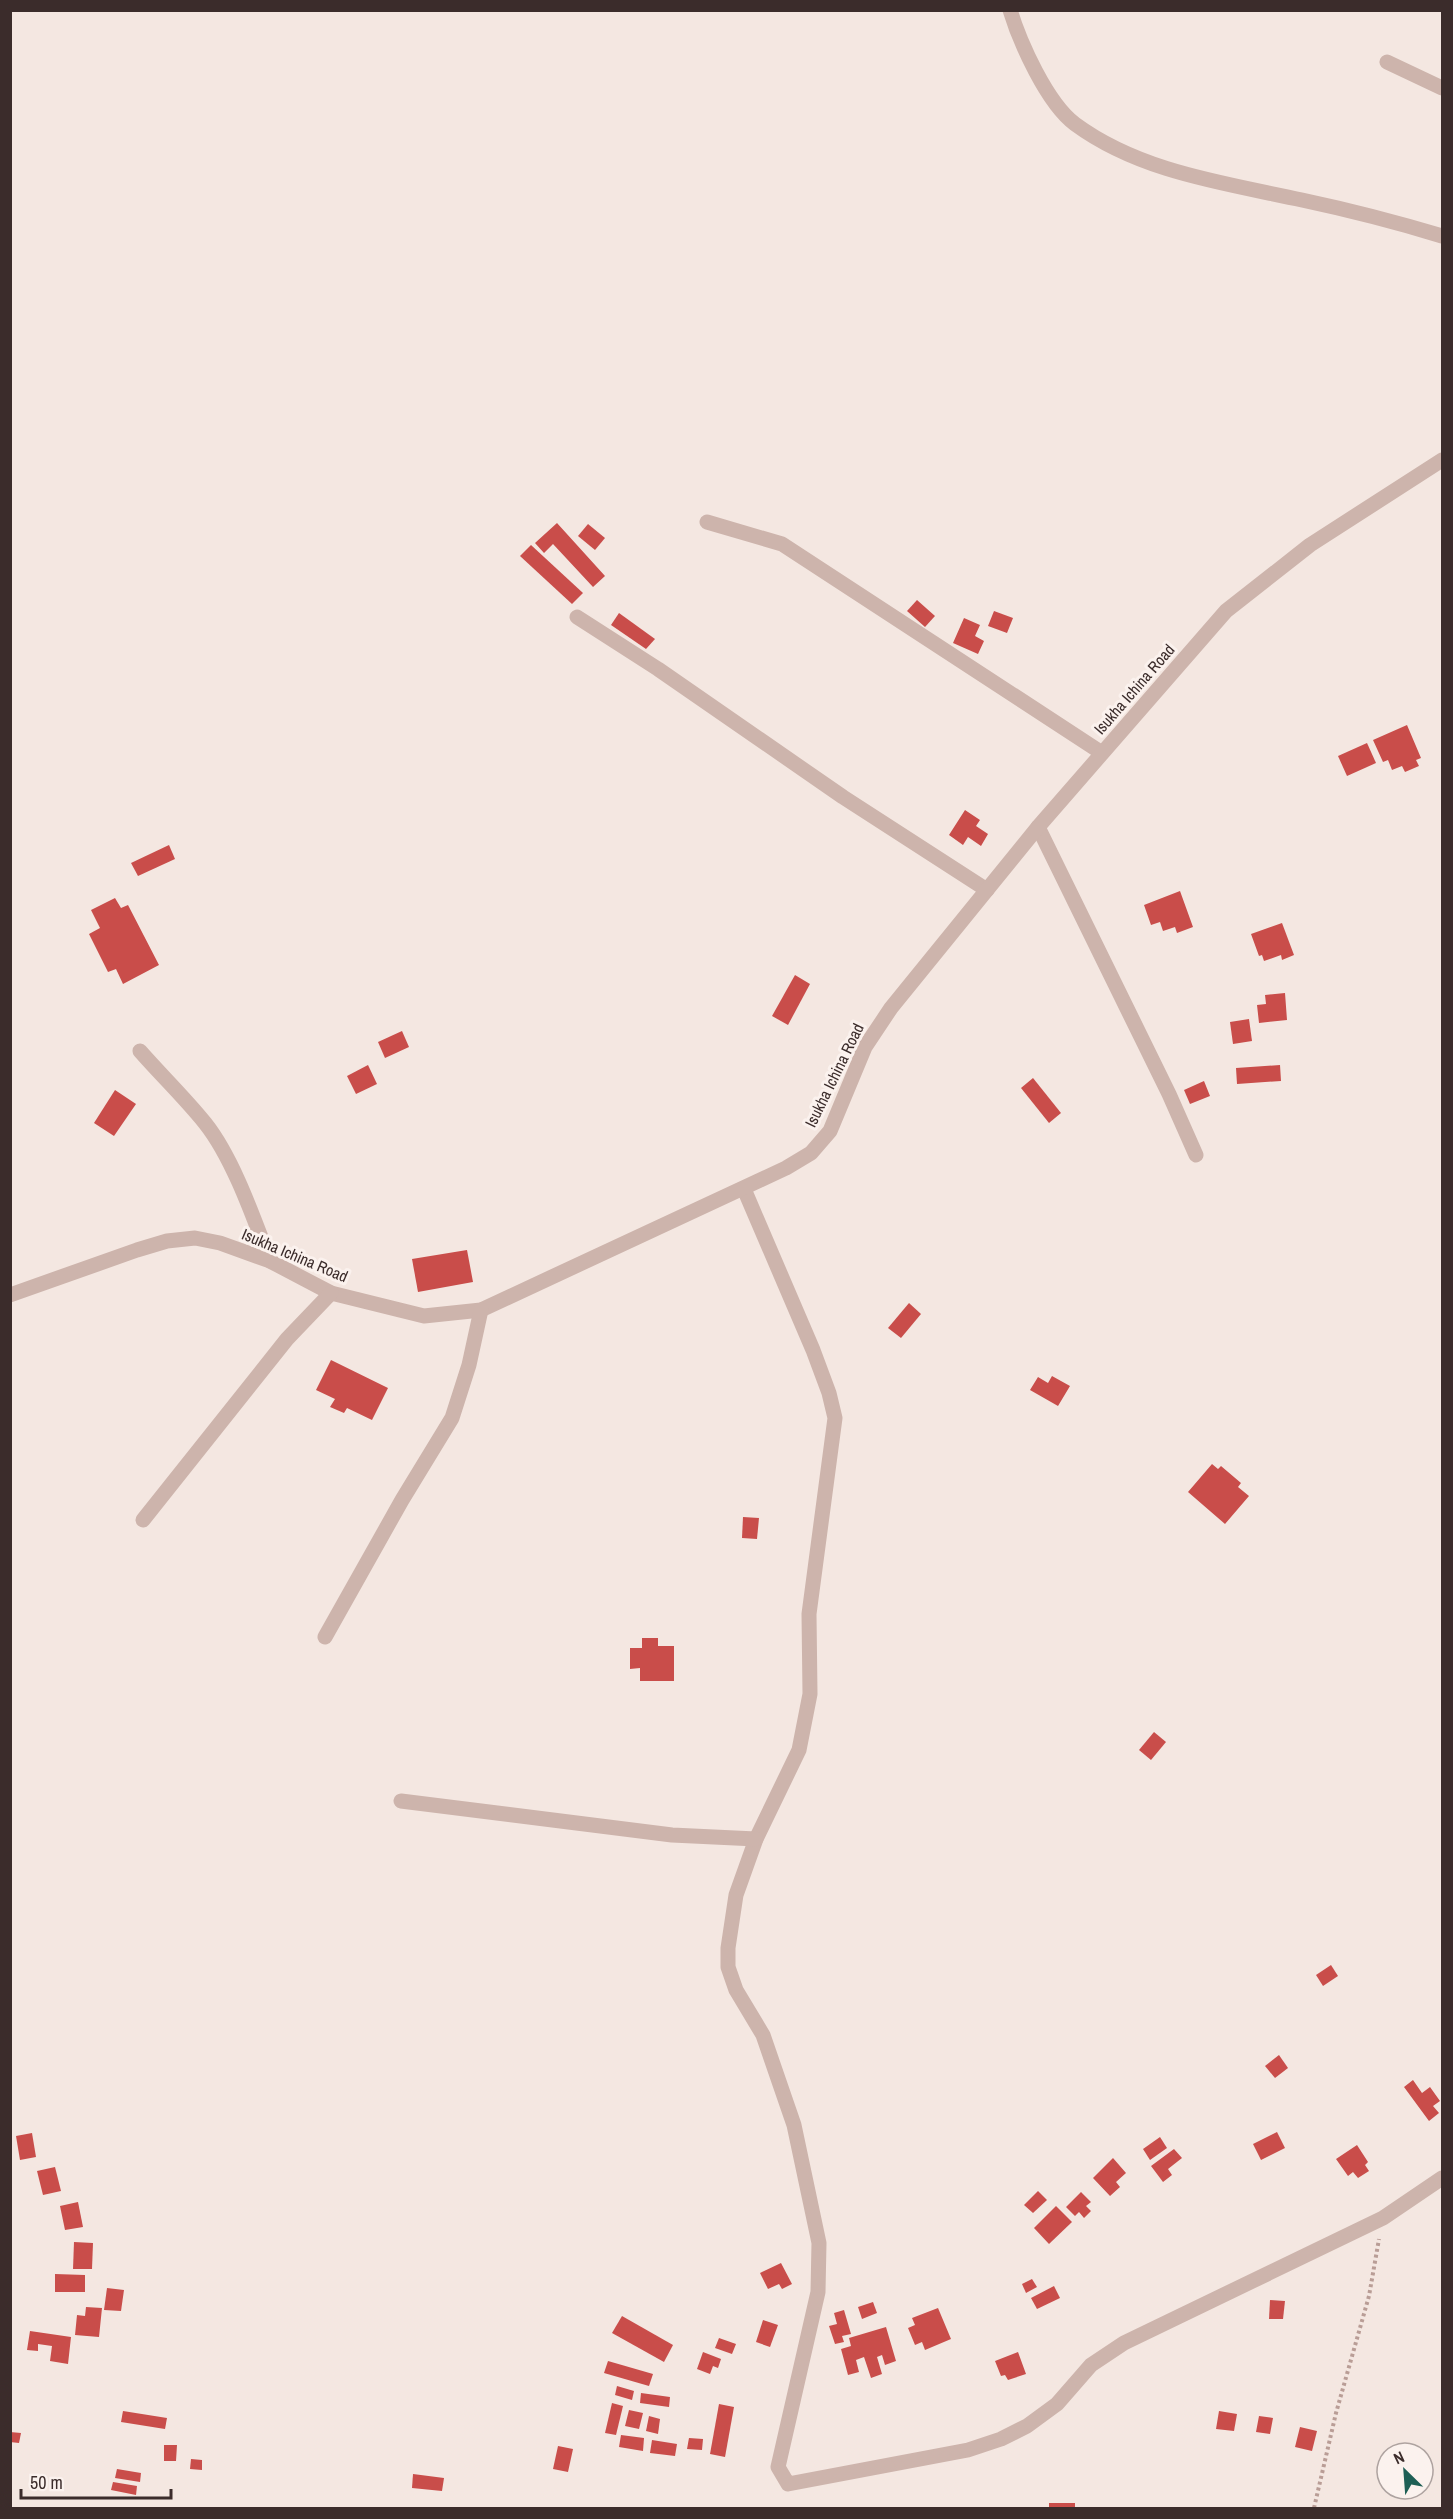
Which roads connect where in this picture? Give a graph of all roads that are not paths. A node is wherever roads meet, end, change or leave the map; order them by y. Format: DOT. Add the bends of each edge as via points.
graph roads {
  1 [pos="1010,10"];
  2 [pos="1387,63"];
  3 [pos="1443,88"];
  4 [pos="1443,236"];
  5 [pos="1443,460"];
  6 [pos="706,522"];
  7 [pos="577,617"];
  8 [pos="1102,753"];
  9 [pos="1038,828"];
  10 [pos="987,890"];
  11 [pos="140,1051"];
  12 [pos="1196,1155"];
  13 [pos="744,1189"];
  14 [pos="270,1261"];
  15 [pos="331,1293"];
  16 [pos="10,1295"];
  17 [pos="481,1310"];
  18 [pos="143,1520"];
  19 [pos="325,1637"];
  20 [pos="401,1801"];
  21 [pos="756,1839"];
  22 [pos="1443,2178"];
  1 -- 4 [label="street" via="1047,92 1073,123 1128,155 1200,178 1364,214"];
  2 -- 3 [label="street"];
  5 -- 8 [label="street, Isukha Ichina Road" via="1310,545 1226,610"];
  6 -- 8 [label="street" via="782,544"];
  7 -- 10 [label="street"];
  8 -- 9 [label="street, Isukha Ichina Road"];
  9 -- 10 [label="street, Isukha Ichina Road"];
  9 -- 12 [label="street"];
  10 -- 13 [label="street, Isukha Ichina Road" via="891,1008 865,1047 830,1131 811,1153"];
  11 -- 14 [label="street" via="216,1139 247,1200"];
  13 -- 17 [label="street, Isukha Ichina Road"];
  13 -- 21 [label="street" via="813,1350 835,1418 809,1614 810,1694 799,1750"];
  14 -- 15 [label="street, Isukha Ichina Road"];
  14 -- 16 [label="street, Isukha Ichina Road" via="195,1238 167,1241"];
  15 -- 17 [label="street, Isukha Ichina Road" via="424,1316"];
  15 -- 18 [label="street" via="287,1339"];
  17 -- 19 [label="street" via="452,1418"];
  20 -- 21 [label="street" via="672,1835"];
  21 -- 22 [label="street" via="736,1895 728,1967 736,1990 763,2035 794,2125 819,2243 818,2292 778,2467 788,2484 968,2450 1001,2439 1057,2404 1091,2365 1124,2343 1383,2218"];
}
